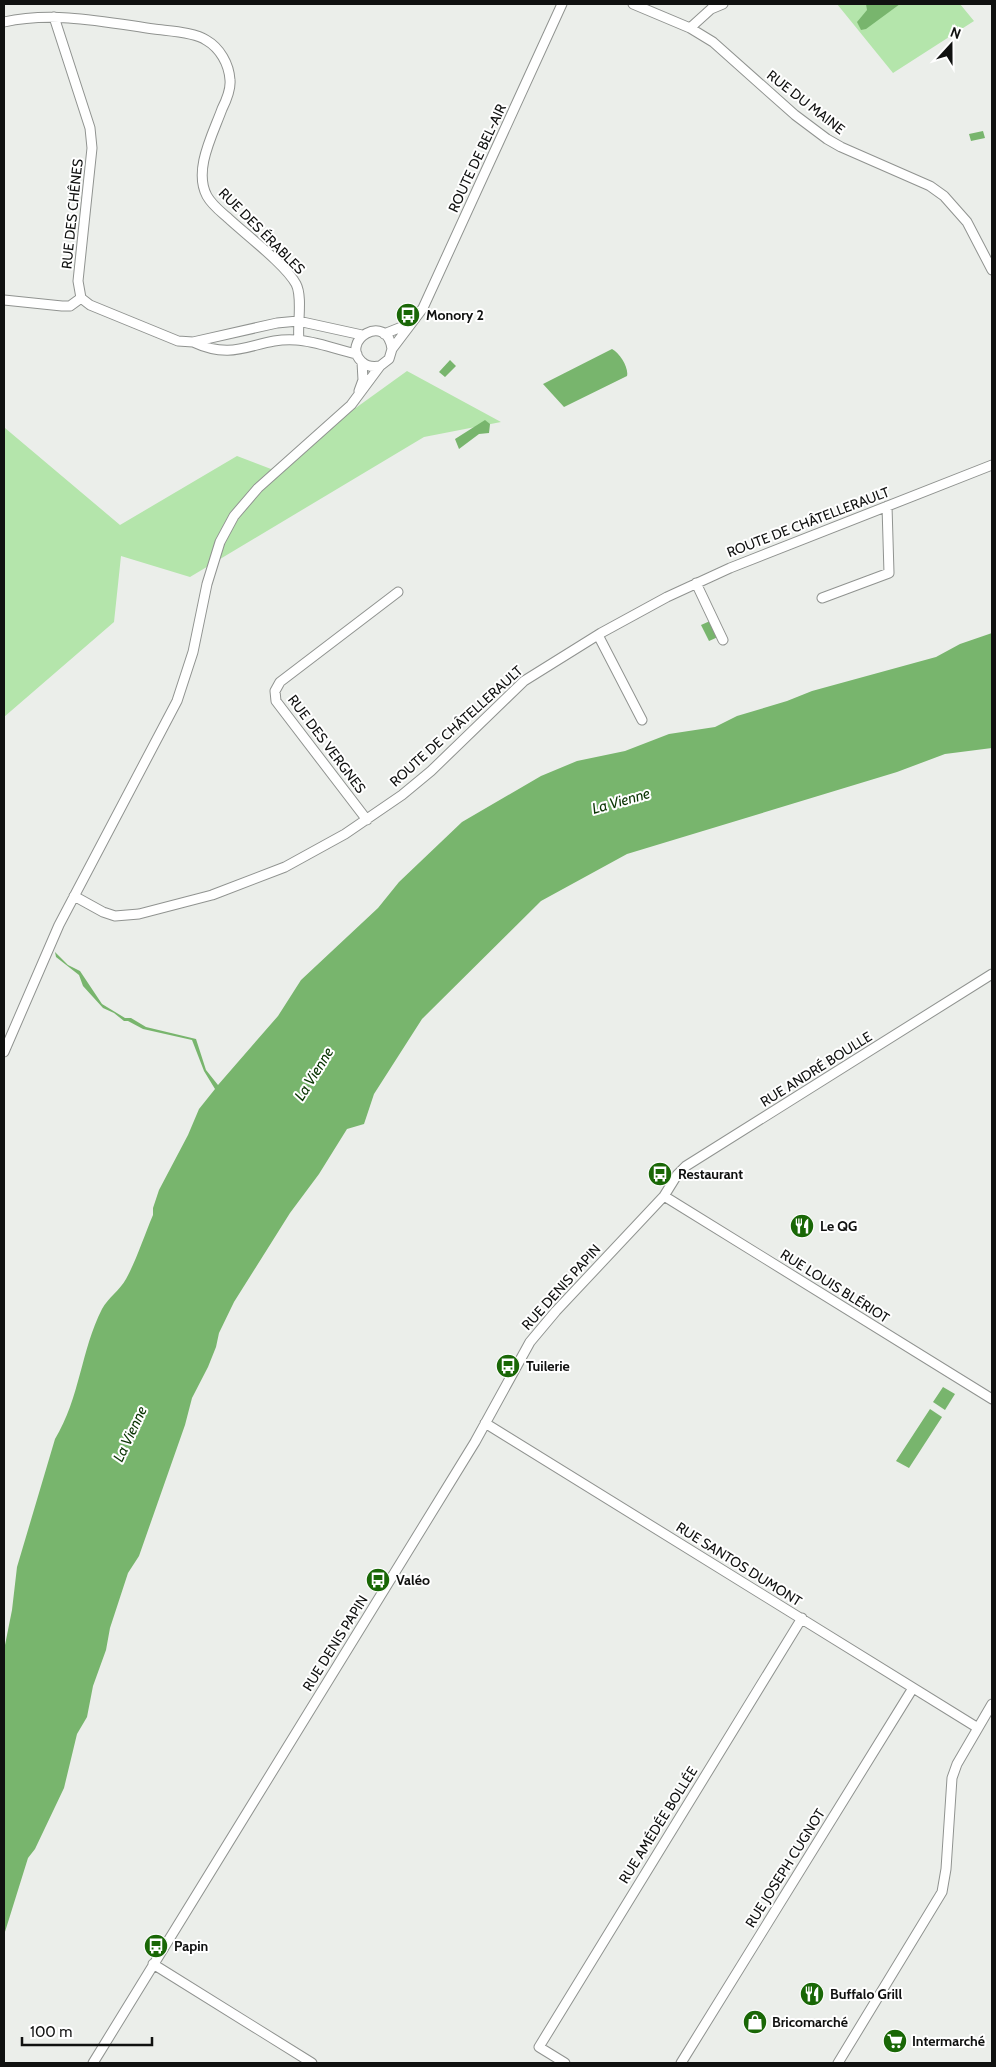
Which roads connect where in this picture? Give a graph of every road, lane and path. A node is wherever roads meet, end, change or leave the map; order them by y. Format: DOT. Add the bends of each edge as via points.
graph roads {
  1 [pos="562,4"];
  2 [pos="634,4"];
  3 [pos="723,4"];
  4 [pos="54,18"];
  5 [pos="4,22"];
  6 [pos="690,28"];
  7 [pos="992,270"];
  8 [pos="81,298"];
  9 [pos="4,300"];
  10 [pos="298,321"];
  11 [pos="412,322"];
  12 [pos="384,334"];
  13 [pos="362,335"];
  14 [pos="299,340"];
  15 [pos="193,342"];
  16 [pos="392,349"];
  17 [pos="359,358"];
  18 [pos="380,366"];
  19 [pos="357,398"];
  20 [pos="992,465"];
  21 [pos="887,506"];
  22 [pos="696,583"];
  23 [pos="398,592"];
  24 [pos="822,598"];
  25 [pos="598,635"];
  26 [pos="723,640"];
  27 [pos="642,720"];
  28 [pos="367,820"];
  29 [pos="74,896"];
  30 [pos="992,974"];
  31 [pos="4,1052"];
  32 [pos="664,1196"];
  33 [pos="992,1399"];
  34 [pos="485,1423"];
  35 [pos="802,1618"];
  36 [pos="913,1688"];
  37 [pos="992,1704"];
  38 [pos="978,1728"];
  39 [pos="153,1964"];
  40 [pos="93,2063"];
  41 [pos="312,2063"];
  42 [pos="565,2063"];
  43 [pos="681,2063"];
  44 [pos="838,2063"];
  1 -- 11 [label="street, ROUTE DE BEL-AIR" via="427,300"];
  2 -- 6 [label="street, RUE DU MAINE"];
  3 -- 6 [label="street" via="711,9"];
  4 -- 5 [label="street, RUE DES ÉRABLES"];
  4 -- 8 [label="street, RUE DES CHÊNES" via="90,128 92,148 78,281"];
  4 -- 10 [label="street, RUE DES ÉRABLES" via="175,32 205,38 215,47 227,64 231,82 202,173 204,188 213,205 282,267 296,284 299,293"];
  6 -- 7 [label="street, RUE DU MAINE" via="713,42 827,139 930,186 944,196 967,222"];
  8 -- 9 [label="street" via="70,306"];
  8 -- 15 [label="street" via="111,315 178,341"];
  10 -- 13 [label="street"];
  10 -- 14 [label="street, RUE DES ÉRABLES"];
  10 -- 15 [label="street"];
  11 -- 12 [label="street"];
  11 -- 16 [label="street, ROUTE DE BEL-AIR"];
  12 -- 13 [label="street" via="373,331"];
  12 -- 16 [label="street"];
  13 -- 17 [label="street" via="357,344"];
  14 -- 15 [label="street" via="232,352 208,349"];
  14 -- 17 [label="street"];
  16 -- 18 [label="street" via="389,359"];
  17 -- 18 [label="street" via="371,366"];
  17 -- 19 [label="street" via="363,380"];
  18 -- 19 [label="street"];
  19 -- 29 [label="street" via="258,488 226,530 214,558 193,652 177,701"];
  20 -- 21 [label="street, ROUTE DE CHÂTELLERAULT"];
  21 -- 22 [label="street, ROUTE DE CHÂTELLERAULT"];
  21 -- 24 [label="street" via="889,573"];
  22 -- 25 [label="street, ROUTE DE CHÂTELLERAULT"];
  22 -- 26 [label="street"];
  23 -- 28 [label="street, RUE DES VERGNES" via="280,682 275,691 276,701"];
  25 -- 27 [label="street"];
  25 -- 28 [label="street, ROUTE DE CHÂTELLERAULT" via="524,681 431,771"];
  28 -- 29 [label="street, ROUTE DE CHÂTELLERAULT" via="316,851 246,883 139,914 115,916"];
  29 -- 31 [label="street"];
  30 -- 32 [label="street, RUE ANDRÉ BOULLE" via="686,1166"];
  32 -- 33 [label="street, RUE LOUIS BLÉRIOT"];
  32 -- 34 [label="street, RUE DENIS PAPIN" via="530,1342"];
  34 -- 35 [label="street, RUE SANTOS DUMONT"];
  34 -- 39 [label="street, RUE DENIS PAPIN"];
  35 -- 36 [label="street, RUE SANTOS DUMONT"];
  35 -- 42 [label="street, RUE AMÉDÉE BOLLÉE" via="538,2047"];
  36 -- 38 [label="street, RUE SANTOS DUMONT"];
  36 -- 43 [label="street, RUE JOSEPH CUGNOT"];
  37 -- 38 [label="street"];
  38 -- 44 [label="street" via="952,1778 942,1892"];
  39 -- 40 [label="street, RUE DENIS PAPIN"];
  39 -- 41 [label="street"];
}
